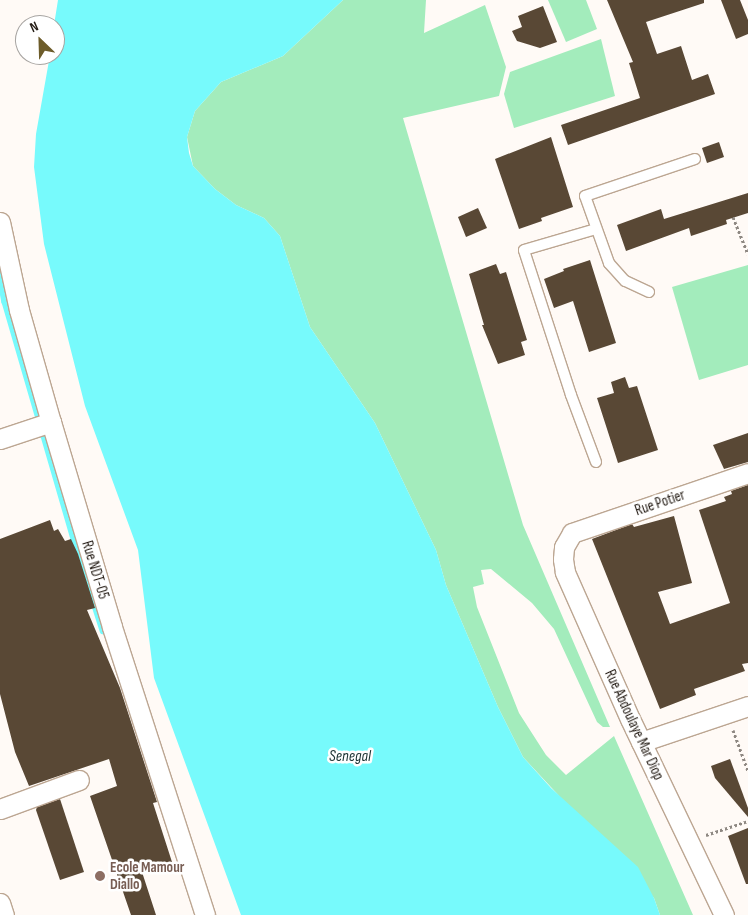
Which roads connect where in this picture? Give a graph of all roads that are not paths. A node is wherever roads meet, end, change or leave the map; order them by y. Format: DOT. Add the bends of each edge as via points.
graph roads {
  1 [pos="695,159"];
  2 [pos="0,222"];
  3 [pos="596,229"];
  4 [pos="649,292"];
  5 [pos="51,422"];
  6 [pos="0,439"];
  7 [pos="596,462"];
  8 [pos="748,473"];
  9 [pos="572,533"];
  10 [pos="748,706"];
  11 [pos="641,742"];
  12 [pos="79,780"];
  13 [pos="0,809"];
  14 [pos="0,903"];
  15 [pos="4,915"];
  16 [pos="205,915"];
  17 [pos="724,915"];
  1 -- 3 [label="lane" via="585,196"];
  2 -- 5 [label="street, Rue NDT-05" via="19,310"];
  3 -- 4 [label="lane" via="609,263 625,281"];
  3 -- 7 [label="lane" via="524,250"];
  5 -- 6 [label="street"];
  5 -- 16 [label="street, Rue NDT-05" via="112,627"];
  8 -- 9 [label="street, Rue Potier"];
  9 -- 11 [label="street, Rue Abdoulaye Mar Diop" via="564,546 565,572"];
  10 -- 11 [label="street"];
  11 -- 17 [label="street, Rue Abdoulaye Mar Diop"];
  12 -- 13 [label="street"];
  14 -- 15 [label="street"];
}
